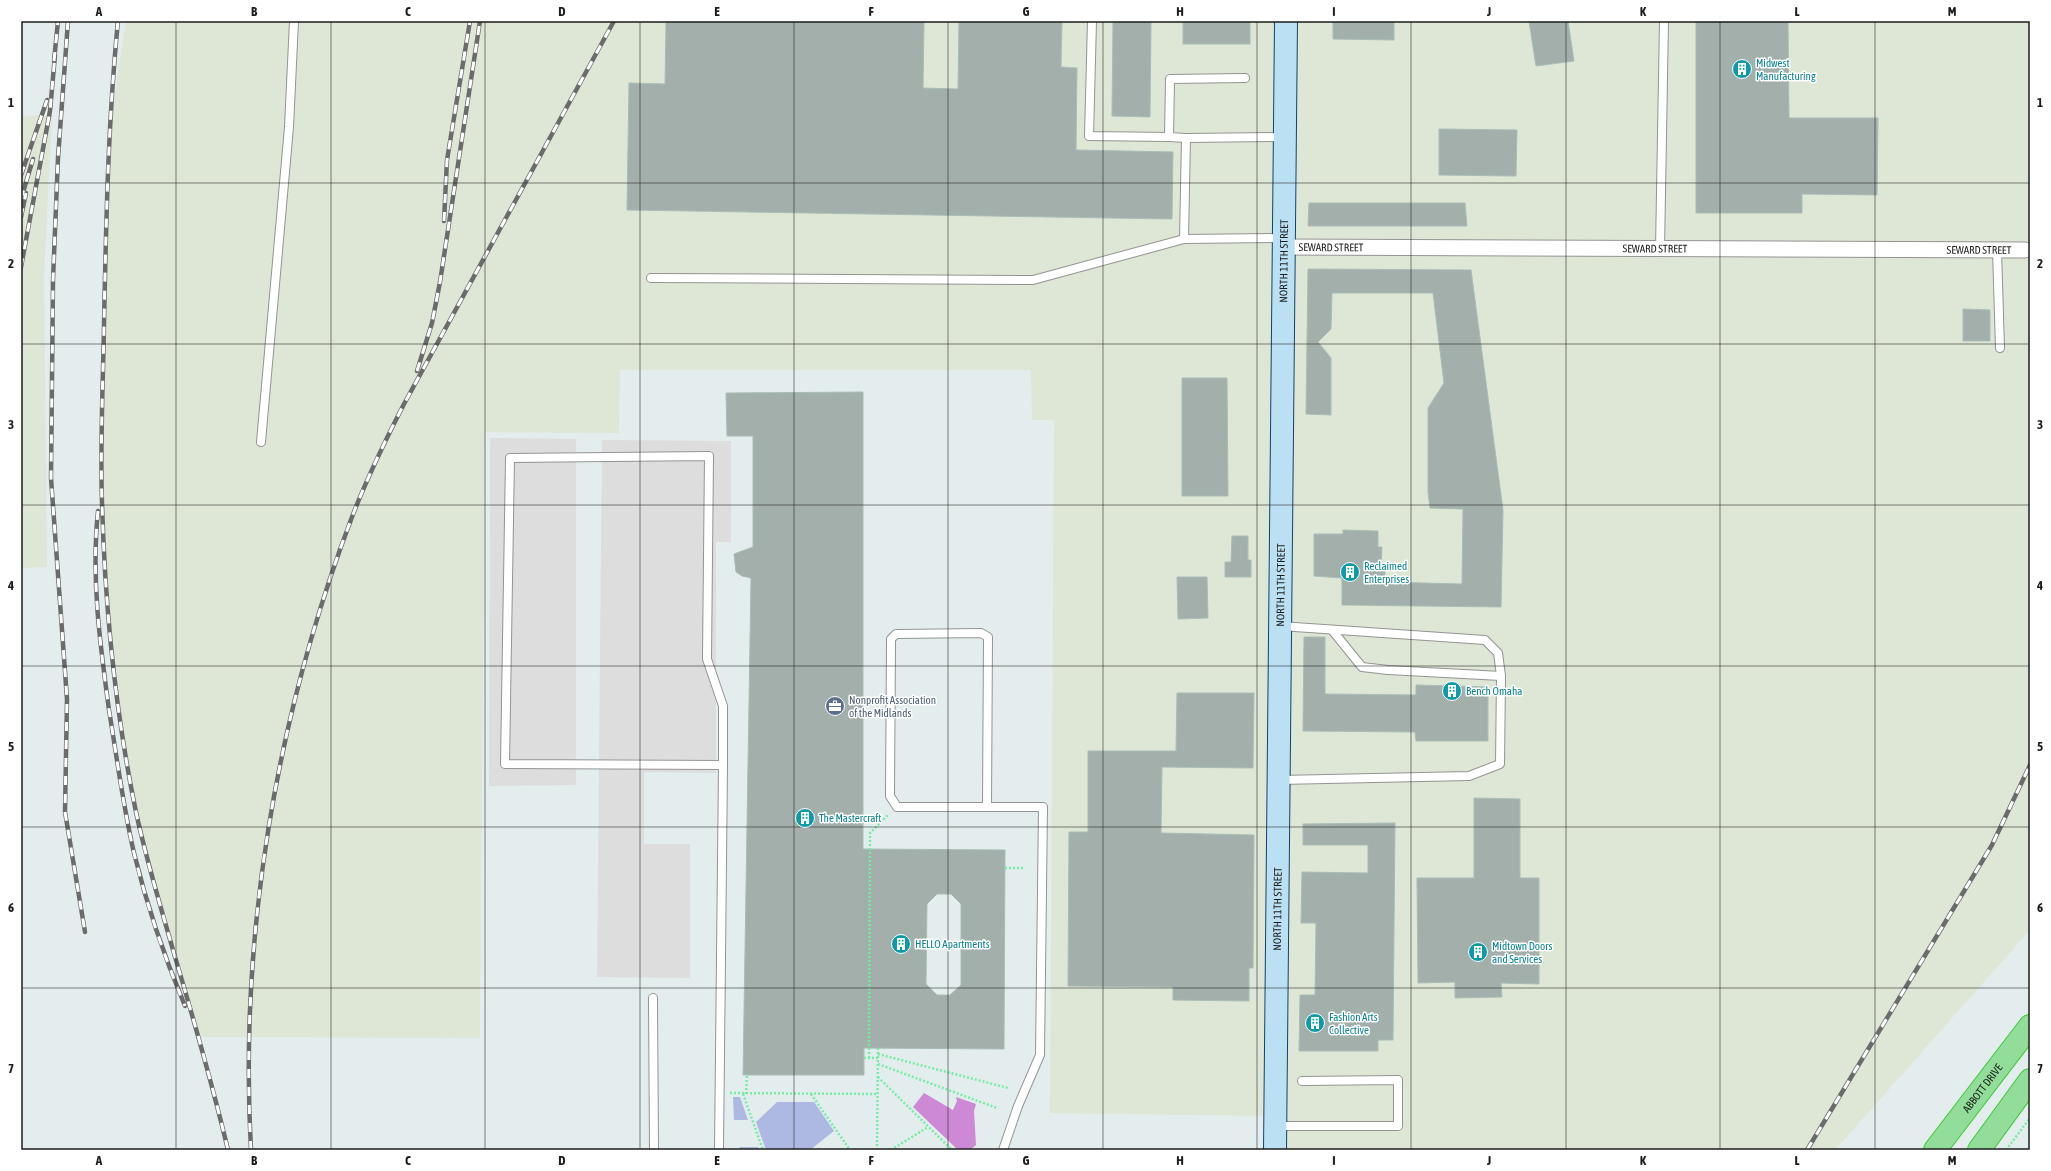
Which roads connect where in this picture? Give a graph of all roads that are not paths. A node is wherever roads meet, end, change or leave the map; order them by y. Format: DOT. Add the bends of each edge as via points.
graph roads {
  1 [pos="294,21"];
  2 [pos="1092,21"];
  3 [pos="1286,21"];
  4 [pos="1664,21"];
  5 [pos="1245,78"];
  6 [pos="1169,137"];
  7 [pos="1285,137"];
  8 [pos="1186,138"];
  9 [pos="1184,239"];
  10 [pos="1285,243"];
  11 [pos="1660,249"];
  12 [pos="1997,250"];
  13 [pos="2026,250"];
  14 [pos="652,278"];
  15 [pos="2000,348"];
  16 [pos="261,442"];
  17 [pos="1280,626"];
  18 [pos="1332,630"];
  19 [pos="1501,676"];
  20 [pos="723,765"];
  21 [pos="1279,780"];
  22 [pos="987,807"];
  23 [pos="652,998"];
  24 [pos="2030,1026"];
  25 [pos="2030,1080"];
  26 [pos="1302,1081"];
  27 [pos="1275,1126"];
  28 [pos="654,1150"];
  29 [pos="719,1150"];
  30 [pos="1004,1150"];
  31 [pos="1275,1150"];
  32 [pos="1935,1150"];
  33 [pos="1978,1150"];
  1 -- 16 [label="lane" via="289,127"];
  2 -- 6 [label="lane" via="1089,136"];
  3 -- 7 [label="street, NORTH 11TH STREET"];
  4 -- 11 [label="lane"];
  5 -- 6 [label="lane" via="1170,79"];
  6 -- 8 [label="lane"];
  7 -- 8 [label="lane"];
  7 -- 10 [label="street, NORTH 11TH STREET"];
  8 -- 9 [label="lane"];
  9 -- 10 [label="lane"];
  9 -- 14 [label="lane" via="1033,280"];
  10 -- 11 [label="street, SEWARD STREET"];
  10 -- 17 [label="street, NORTH 11TH STREET"];
  11 -- 12 [label="street, SEWARD STREET"];
  12 -- 13 [label="street, SEWARD STREET"];
  12 -- 15 [label="lane"];
  17 -- 18 [label="lane"];
  17 -- 21 [label="street, NORTH 11TH STREET"];
  18 -- 19 [label="lane" via="1362,667"];
  18 -- 19 [label="lane" via="1485,640 1498,653"];
  19 -- 21 [label="lane" via="1500,764 1469,776"];
  20 -- 20 [label="lane" via="723,706 707,659 709,456 510,458 505,764"];
  20 -- 29 [label="lane"];
  21 -- 27 [label="street, NORTH 11TH STREET"];
  22 -- 22 [label="lane" via="897,807 890,796 891,639 896,634 981,633 988,637"];
  22 -- 30 [label="lane" via="1042,807 1040,1055 1018,1106"];
  23 -- 28 [label="lane"];
  24 -- 32 [label="highway, ABBOTT DRIVE"];
  25 -- 33 [label="highway"];
  26 -- 27 [label="lane" via="1398,1080 1398,1126"];
  27 -- 31 [label="street, NORTH 11TH STREET"];
}
